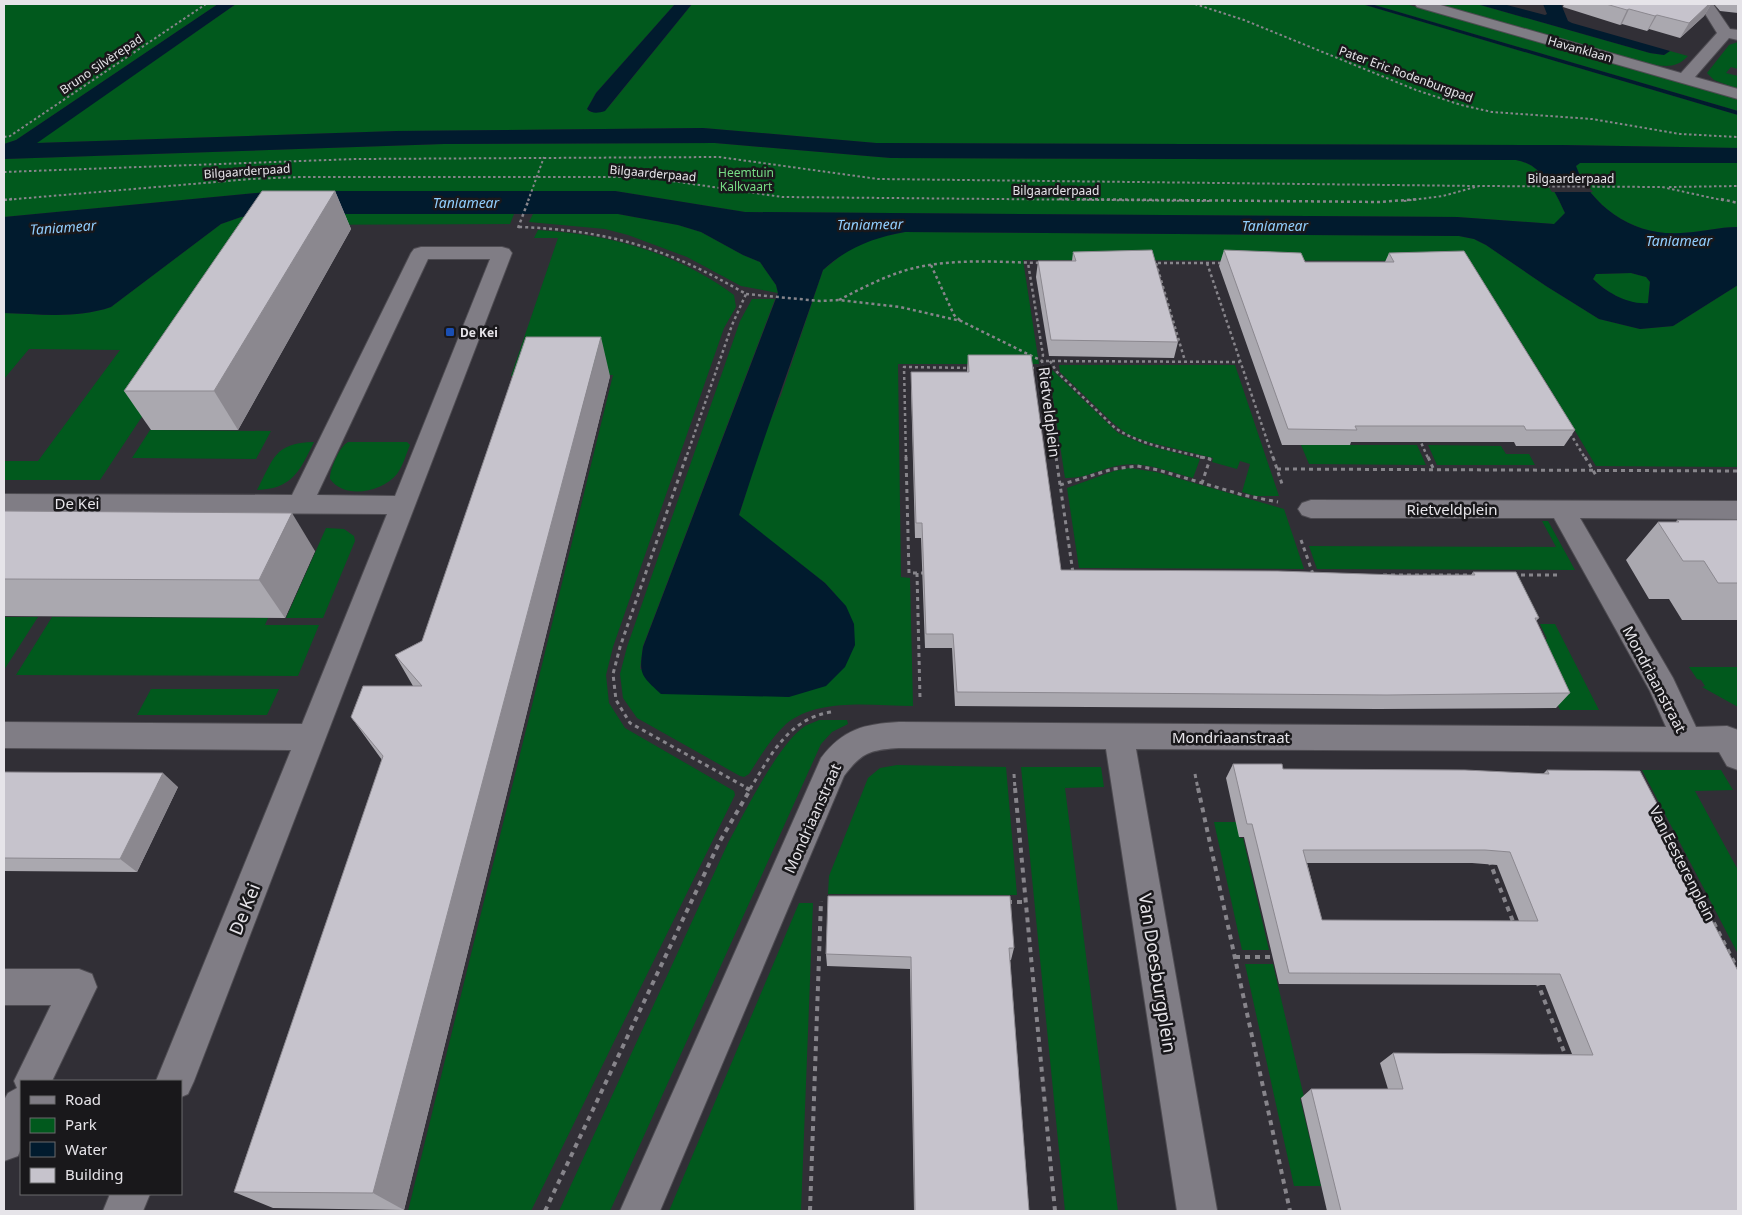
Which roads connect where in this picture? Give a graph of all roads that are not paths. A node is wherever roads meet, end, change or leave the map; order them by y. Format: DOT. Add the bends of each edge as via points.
graph roads {
  1 [pos="1422,4"];
  2 [pos="1706,4"];
  3 [pos="1731,34"];
  4 [pos="1684,79"];
  5 [pos="1738,94"];
  6 [pos="4,503"];
  7 [pos="300,504"];
  8 [pos="404,505"];
  9 [pos="1311,509"];
  10 [pos="1562,510"];
  11 [pos="1738,510"];
  12 [pos="4,735"];
  13 [pos="312,737"];
  14 [pos="1119,737"];
  15 [pos="1687,740"];
  16 [pos="1738,757"];
  17 [pos="4,987"];
  18 [pos="33,1080"];
  19 [pos="175,1080"];
  20 [pos="20,1108"];
  21 [pos="4,1142"];
  22 [pos="4,1153"];
  23 [pos="20,1153"];
  24 [pos="130,1195"];
  25 [pos="1197,1210"];
  26 [pos="123,1211"];
  27 [pos="640,1211"];
  1 -- 4 [label="street, Havanklaan"];
  2 -- 3 [label="street"];
  3 -- 4 [label="street"];
  4 -- 5 [label="street, Havanklaan"];
  6 -- 7 [label="street, De Kei"];
  7 -- 8 [label="street, De Kei"];
  7 -- 8 [label="street, De Kei" via="421,253 502,254"];
  8 -- 13 [label="street, De Kei"];
  9 -- 10 [label="street, Rietveldplein"];
  10 -- 11 [label="street"];
  10 -- 15 [label="street, Mondriaanstraat" via="1662,688"];
  12 -- 13 [label="street"];
  13 -- 19 [label="street, De Kei"];
  14 -- 15 [label="street, Mondriaanstraat"];
  14 -- 25 [label="street, Van Doesburgplein"];
  14 -- 27 [label="street, Mondriaanstraat" via="921,735 871,738 844,750 832,768"];
  15 -- 16 [label="street" via="1727,739"];
  17 -- 18 [label="street" via="78,987"];
  20 -- 21 [label="street"];
  22 -- 23 [label="street"];
  24 -- 26 [label="street"];
}
